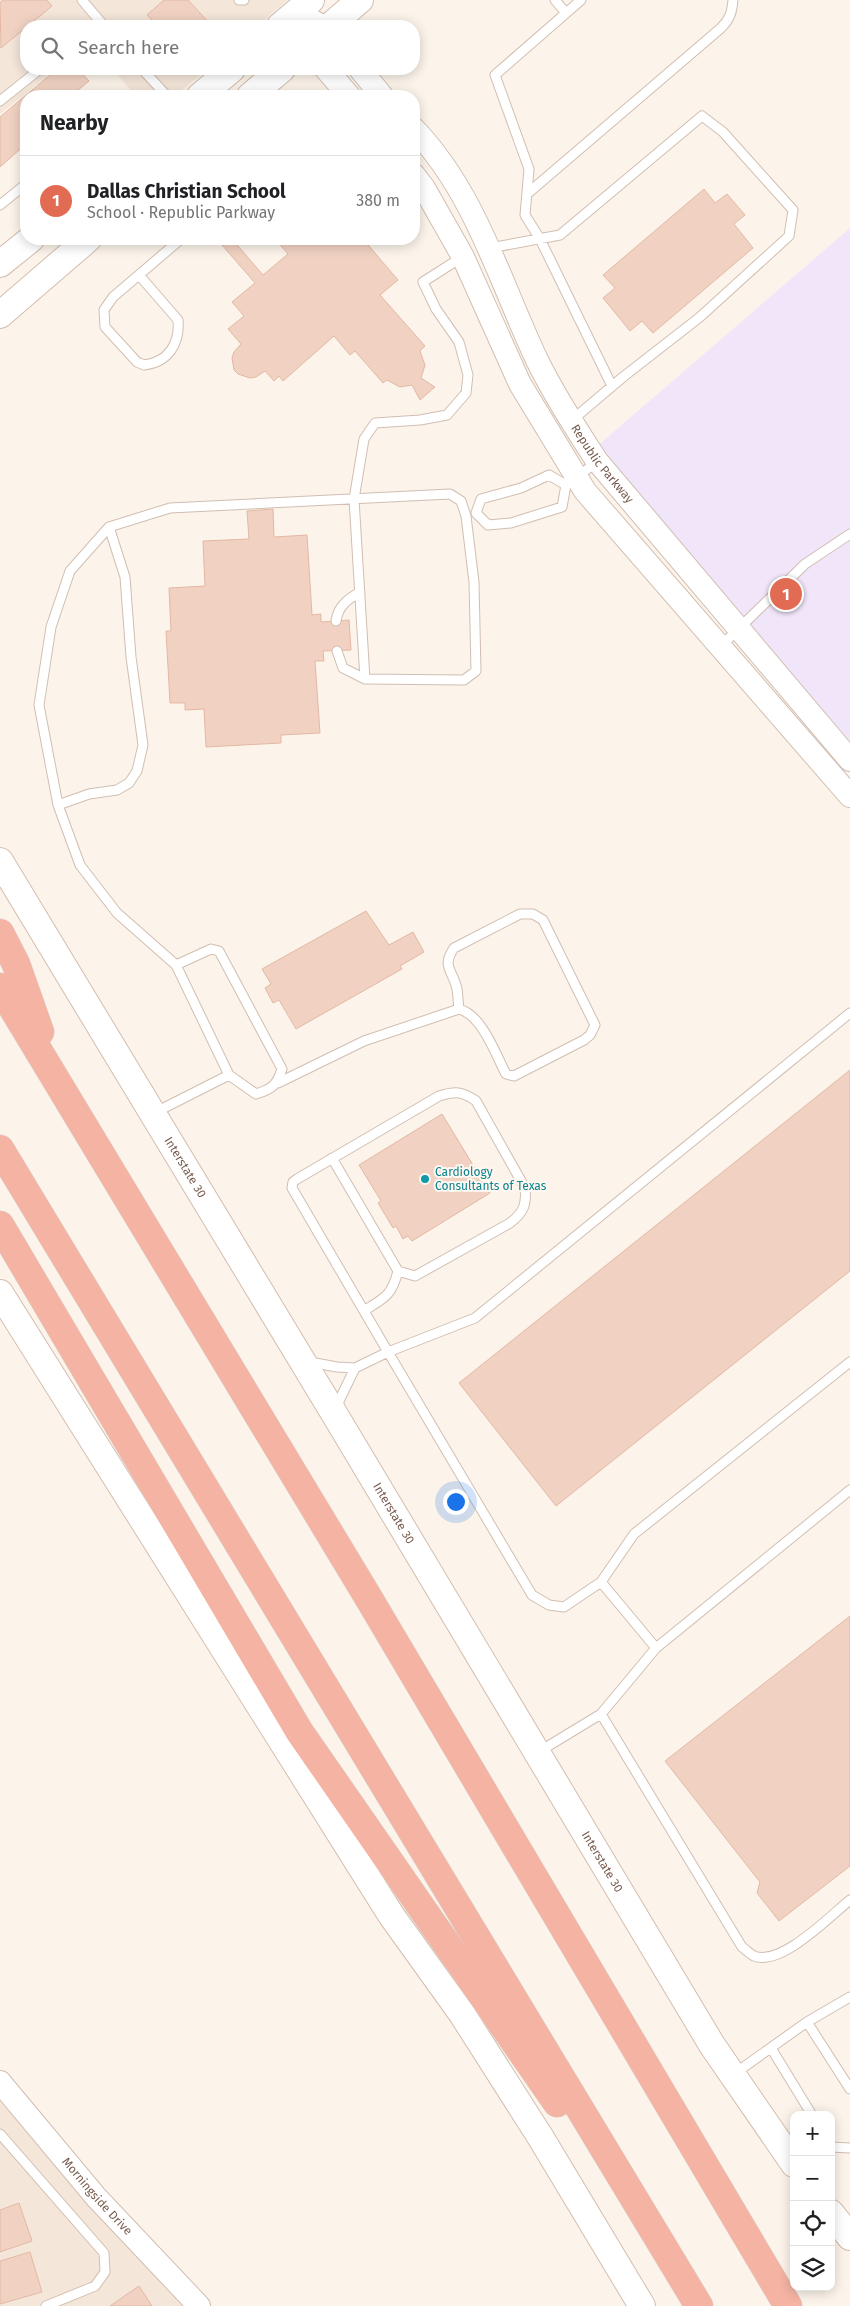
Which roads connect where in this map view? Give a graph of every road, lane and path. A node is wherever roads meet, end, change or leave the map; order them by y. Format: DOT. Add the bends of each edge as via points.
graph roads {
  1 [pos="82,0"];
  2 [pos="239,0"];
  3 [pos="244,0"];
  4 [pos="360,0"];
  5 [pos="555,0"];
  6 [pos="581,0"];
  7 [pos="733,0"];
  8 [pos="566,13"];
  9 [pos="296,14"];
  10 [pos="96,20"];
  11 [pos="309,20"];
  12 [pos="337,20"];
  13 [pos="32,75"];
  14 [pos="148,75"];
  15 [pos="225,75"];
  16 [pos="275,75"];
  17 [pos="331,75"];
  18 [pos="365,75"];
  19 [pos="161,90"];
  20 [pos="207,90"];
  21 [pos="257,90"];
  22 [pos="344,90"];
  23 [pos="377,90"];
  24 [pos="0,101"];
  25 [pos="420,135"];
  26 [pos="420,183"];
  27 [pos="20,189"];
  28 [pos="527,194"];
  29 [pos="0,205"];
  30 [pos="540,239"];
  31 [pos="23,245"];
  32 [pos="81,245"];
  33 [pos="175,245"];
  34 [pos="488,249"];
  35 [pos="463,257"];
  36 [pos="0,264"];
  37 [pos="139,275"];
  38 [pos="0,316"];
  39 [pos="612,386"];
  40 [pos="571,422"];
  41 [pos="597,462"];
  42 [pos="571,480"];
  43 [pos="354,499"];
  44 [pos="476,513"];
  45 [pos="466,516"];
  46 [pos="109,527"];
  47 [pos="850,534"];
  48 [pos="360,592"];
  49 [pos="336,621"];
  50 [pos="739,629"];
  51 [pos="721,647"];
  52 [pos="336,651"];
  53 [pos="365,679"];
  54 [pos="850,760"];
  55 [pos="850,796"];
  56 [pos="58,805"];
  57 [pos="0,861"];
  58 [pos="0,933"];
  59 [pos="176,965"];
  60 [pos="0,987"];
  61 [pos="459,1009"];
  62 [pos="850,1014"];
  63 [pos="229,1075"];
  64 [pos="278,1083"];
  65 [pos="60,1087"];
  66 [pos="153,1113"];
  67 [pos="0,1149"];
  68 [pos="332,1158"];
  69 [pos="0,1225"];
  70 [pos="398,1271"];
  71 [pos="0,1293"];
  72 [pos="365,1310"];
  73 [pos="388,1352"];
  74 [pos="300,1357"];
  75 [pos="850,1362"];
  76 [pos="355,1368"];
  77 [pos="338,1420"];
  78 [pos="850,1490"];
  79 [pos="601,1582"];
  80 [pos="656,1648"];
  81 [pos="601,1714"];
  82 [pos="537,1752"];
  83 [pos="850,1900"];
  84 [pos="850,1998"];
  85 [pos="807,2022"];
  86 [pos="771,2048"];
  87 [pos="732,2076"];
  88 [pos="0,2082"];
  89 [pos="850,2088"];
  90 [pos="810,2111"];
  91 [pos="0,2134"];
  92 [pos="835,2146"];
  93 [pos="850,2148"];
  94 [pos="790,2157"];
  95 [pos="629,2190"];
  96 [pos="835,2218"];
  97 [pos="850,2237"];
  98 [pos="46,2306"];
  99 [pos="199,2306"];
  100 [pos="642,2306"];
  101 [pos="700,2306"];
  102 [pos="788,2306"];
  1 -- 10 [label="lane"];
  2 -- 3 [label="lane"];
  4 -- 12 [label="main road"];
  5 -- 8 [label="lane"];
  6 -- 8 [label="lane"];
  7 -- 28 [label="lane" via="728,21 722,28"];
  8 -- 28 [label="lane" via="495,75 529,169"];
  9 -- 11 [label="street"];
  13 -- 24 [label="lane"];
  14 -- 19 [label="lane"];
  15 -- 20 [label="main road"];
  16 -- 21 [label="main road"];
  17 -- 22 [label="street"];
  18 -- 23 [label="street"];
  25 -- 34 [label="street, Republic Parkway" via="448,171"];
  26 -- 35 [label="street, Republic Parkway"];
  27 -- 29 [label="lane"];
  28 -- 30 [label="lane" via="525,215"];
  30 -- 34 [label="lane"];
  30 -- 39 [label="lane"];
  30 -- 39 [label="lane" via="560,235 702,116 723,132 792,210 789,236 700,317"];
  31 -- 36 [label="main road"];
  32 -- 38 [label="main road"];
  33 -- 37 [label="lane"];
  34 -- 35 [label="street"];
  34 -- 40 [label="street, Republic Parkway" via="538,361"];
  35 -- 42 [label="street, Republic Parkway" via="520,384"];
  35 -- 43 [label="lane" via="422,282 459,342 468,375 466,393 447,415 375,423 364,439"];
  37 -- 37 [label="lane" via="114,297 104,310 103,318 105,327 137,362 144,365 152,364 170,352 178,339 179,328 178,320"];
  39 -- 40 [label="lane"];
  40 -- 41 [label="street, Republic Parkway"];
  41 -- 42 [label="lane"];
  41 -- 50 [label="street, Republic Parkway"];
  42 -- 44 [label="lane" via="549,475 520,488 480,499"];
  42 -- 44 [label="lane" via="562,507 554,510 511,523 488,525"];
  42 -- 51 [label="street, Republic Parkway" via="585,491"];
  43 -- 45 [label="lane" via="450,494 461,501"];
  43 -- 46 [label="lane" via="170,508"];
  43 -- 48 [label="lane"];
  44 -- 45 [label="lane"];
  45 -- 53 [label="lane" via="474,582 476,671 464,680"];
  46 -- 56 [label="lane" via="70,571 51,628 39,704"];
  46 -- 56 [label="lane" via="125,576 131,657 143,745 137,771 129,784"];
  47 -- 50 [label="lane" via="805,564"];
  48 -- 49 [label="lane" via="344,602 336,614"];
  48 -- 53 [label="lane"];
  50 -- 51 [label="lane"];
  50 -- 54 [label="street, Republic Parkway"];
  51 -- 55 [label="street, Republic Parkway"];
  52 -- 53 [label="lane" via="343,668"];
  56 -- 59 [label="lane" via="80,865 117,913"];
  57 -- 66 [label="main road, Interstate 30"];
  58 -- 65 [label="highway" via="16,964"];
  59 -- 63 [label="lane"];
  59 -- 64 [label="lane" via="210,949 219,951 282,1069"];
  60 -- 65 [label="highway"];
  61 -- 61 [label="lane" via="468,1011 477,1019 506,1074 514,1076 584,1040 595,1026 543,920 533,914 520,914 454,948 448,956 448,968 457,988"];
  61 -- 64 [label="lane" via="364,1041"];
  62 -- 73 [label="lane" via="475,1318"];
  63 -- 64 [label="lane" via="256,1094 270,1090"];
  63 -- 66 [label="lane"];
  65 -- 102 [label="highway" via="399,1648"];
  66 -- 74 [label="main road, Interstate 30"];
  67 -- 95 [label="highway"];
  68 -- 70 [label="lane"];
  68 -- 70 [label="lane" via="439,1096 464,1093 476,1101 525,1188 526,1201 521,1215 415,1276"];
  68 -- 72 [label="lane" via="297,1179 292,1188"];
  69 -- 95 [label="highway" via="299,1730 594,2155"];
  70 -- 72 [label="lane" via="387,1297"];
  71 -- 100 [label="main road" via="391,1914 462,2014 541,2138"];
  72 -- 73 [label="lane"];
  73 -- 76 [label="lane"];
  73 -- 79 [label="lane" via="532,1595 549,1605 564,1607"];
  74 -- 76 [label="lane" via="314,1363"];
  74 -- 77 [label="main road, Interstate 30"];
  75 -- 79 [label="lane" via="634,1534"];
  76 -- 77 [label="lane" via="339,1401"];
  77 -- 82 [label="main road, Interstate 30"];
  78 -- 80 [label="lane"];
  79 -- 80 [label="lane"];
  80 -- 81 [label="lane"];
  81 -- 82 [label="lane"];
  81 -- 83 [label="lane" via="742,1947 754,1956 770,1958 785,1952"];
  82 -- 87 [label="main road, Interstate 30"];
  84 -- 85 [label="lane"];
  85 -- 86 [label="lane"];
  85 -- 89 [label="lane"];
  86 -- 87 [label="lane"];
  86 -- 90 [label="lane"];
  87 -- 94 [label="main road, Interstate 30"];
  88 -- 99 [label="street, Morningside Drive" via="96,2197"];
  91 -- 98 [label="lane" via="104,2253 105,2272 96,2286"];
  92 -- 93 [label="lane"];
  95 -- 101 [label="highway"];
  96 -- 97 [label="main road"];
}
